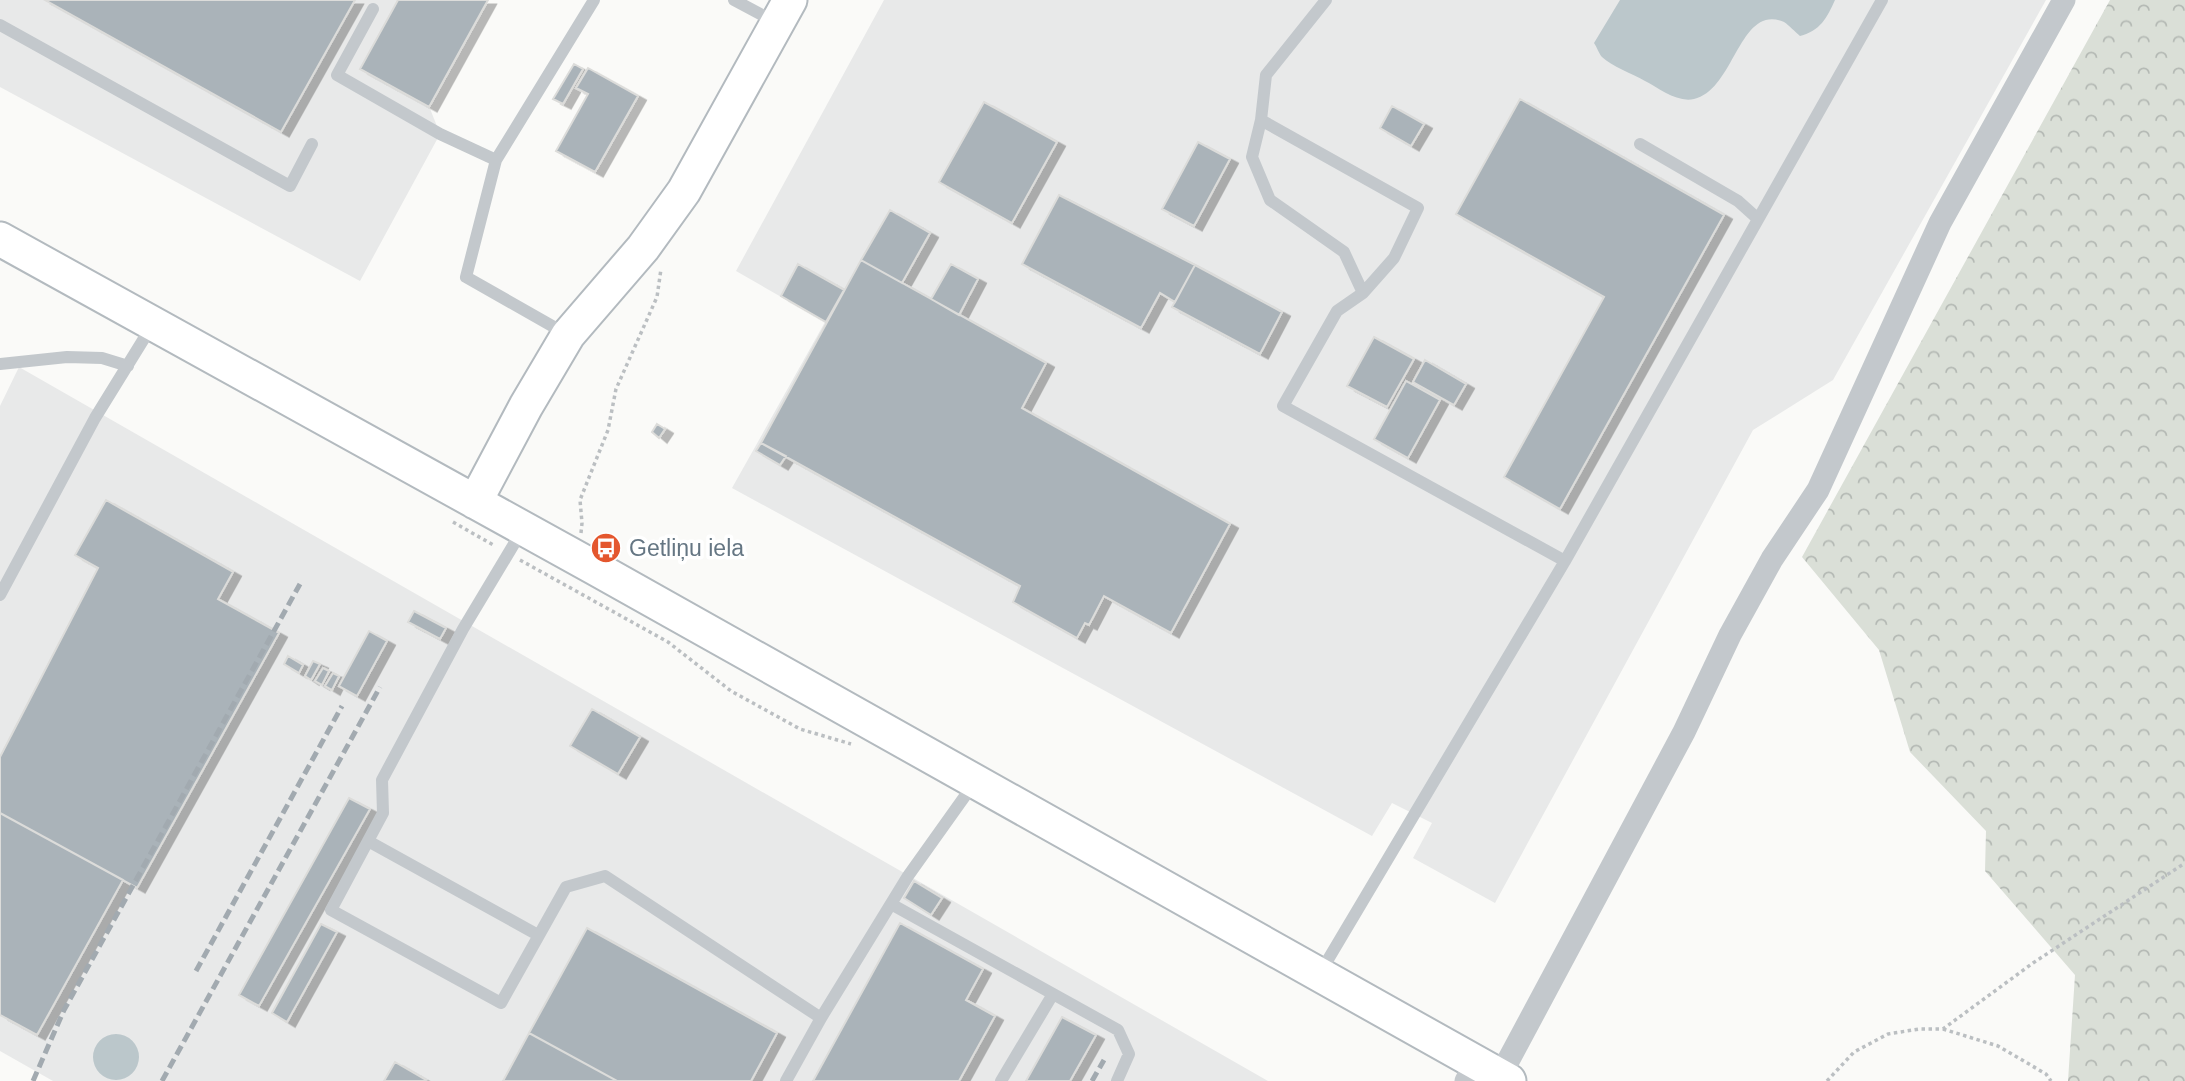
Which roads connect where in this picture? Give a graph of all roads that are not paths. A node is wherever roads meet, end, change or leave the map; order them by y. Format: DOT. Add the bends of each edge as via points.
graph roads {
  1 [pos="594,0"];
  2 [pos="734,0"];
  3 [pos="1326,0"];
  4 [pos="1882,0"];
  5 [pos="2064,0"];
  6 [pos="373,9"];
  7 [pos="784,12"];
  8 [pos="0,25"];
  9 [pos="1261,120"];
  10 [pos="312,144"];
  11 [pos="1640,144"];
  12 [pos="496,160"];
  13 [pos="1758,219"];
  14 [pos="0,239"];
  15 [pos="1363,293"];
  16 [pos="153,324"];
  17 [pos="568,335"];
  18 [pos="0,364"];
  19 [pos="128,366"];
  20 [pos="461,510"];
  21 [pos="515,541"];
  22 [pos="1565,561"];
  23 [pos="0,595"];
  24 [pos="975,782"];
  25 [pos="368,841"];
  26 [pos="891,904"];
  27 [pos="538,935"];
  28 [pos="1320,974"];
  29 [pos="1053,994"];
  30 [pos="821,1018"];
  31 [pos="1488,1075"];
  32 [pos="786,1081"];
  33 [pos="1001,1081"];
  34 [pos="1117,1081"];
  1 -- 12 [label="lane"];
  2 -- 7 [label="lane"];
  3 -- 9 [label="lane" via="1266,75"];
  4 -- 13 [label="lane"];
  5 -- 31 [label="street" via="1940,223 1818,490 1772,559 1684,732"];
  6 -- 12 [label="lane" via="337,75"];
  7 -- 17 [label="main road" via="684,191 643,248"];
  8 -- 10 [label="lane" via="290,186"];
  9 -- 15 [label="lane" via="1252,157 1270,200 1343,252"];
  9 -- 15 [label="lane" via="1418,208 1394,258"];
  11 -- 13 [label="lane" via="1738,201"];
  12 -- 17 [label="lane" via="466,277"];
  13 -- 22 [label="lane"];
  14 -- 16 [label="main road"];
  15 -- 22 [label="lane" via="1337,311 1283,406"];
  16 -- 19 [label="lane"];
  16 -- 20 [label="main road"];
  17 -- 20 [label="main road"];
  18 -- 19 [label="lane" via="102,358"];
  19 -- 23 [label="lane"];
  20 -- 21 [label="main road"];
  21 -- 24 [label="main road"];
  21 -- 25 [label="lane" via="382,780 383,813"];
  22 -- 28 [label="lane"];
  24 -- 26 [label="lane"];
  24 -- 28 [label="main road"];
  25 -- 27 [label="lane"];
  25 -- 27 [label="lane" via="331,910 501,1003"];
  26 -- 29 [label="lane"];
  26 -- 30 [label="lane"];
  27 -- 30 [label="lane" via="566,887 605,876"];
  28 -- 31 [label="main road"];
  29 -- 33 [label="lane"];
  29 -- 34 [label="lane" via="1118,1030 1129,1054"];
  30 -- 32 [label="lane"];
}
